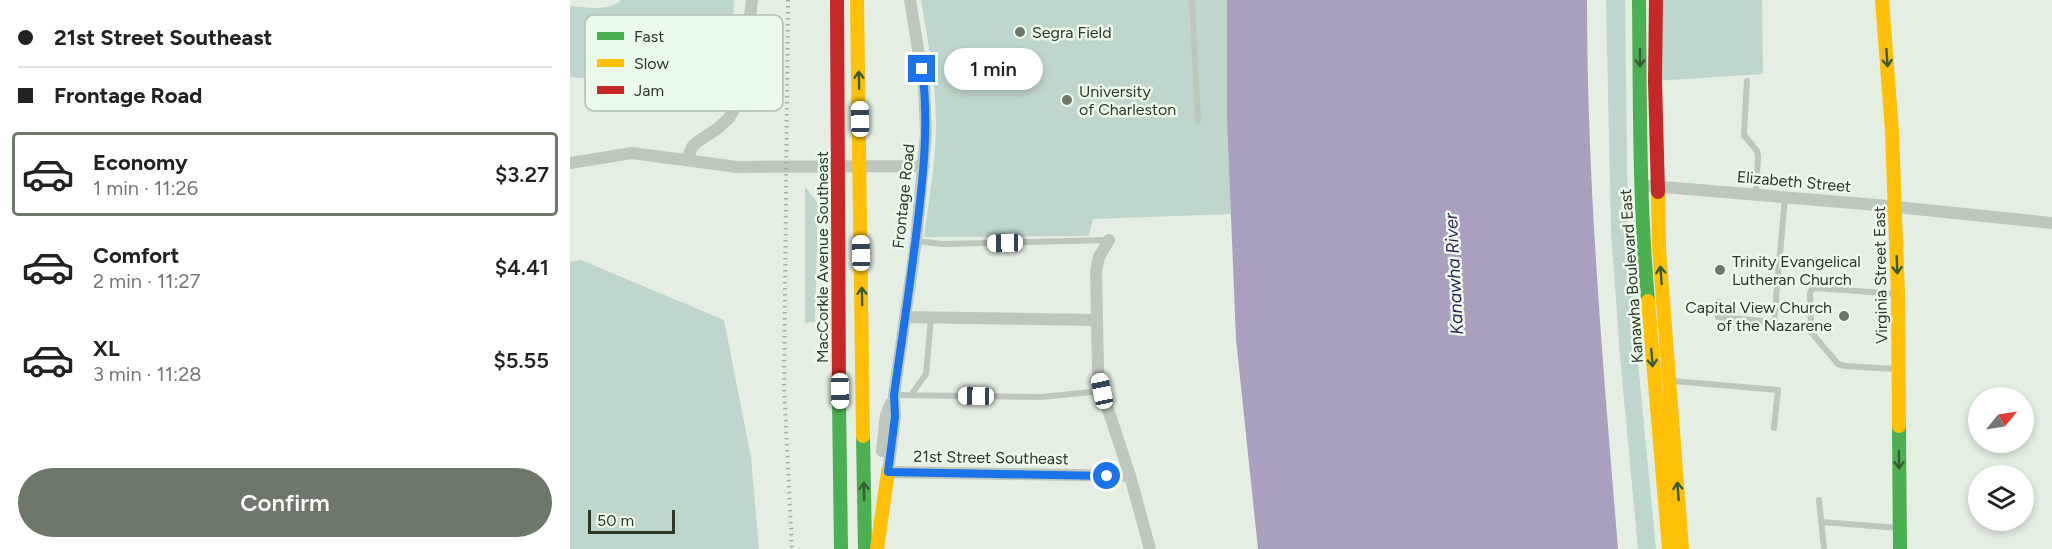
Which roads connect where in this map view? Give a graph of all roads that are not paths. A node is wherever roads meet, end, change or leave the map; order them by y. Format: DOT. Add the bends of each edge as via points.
graph roads {
  1 [pos="752,0"];
  2 [pos="837,0"];
  3 [pos="857,0"];
  4 [pos="910,0"];
  5 [pos="1192,0"];
  6 [pos="1639,0"];
  7 [pos="1656,0"];
  8 [pos="1882,0"];
  9 [pos="750,15"];
  10 [pos="1747,81"];
  11 [pos="732,111"];
  12 [pos="1198,121"];
  13 [pos="687,160"];
  14 [pos="570,163"];
  15 [pos="924,166"];
  16 [pos="838,167"];
  17 [pos="860,167"];
  18 [pos="1641,185"];
  19 [pos="1657,186"];
  20 [pos="1756,194"];
  21 [pos="1785,197"];
  22 [pos="1895,207"];
  23 [pos="2052,223"];
  24 [pos="1109,240"];
  25 [pos="916,241"];
  26 [pos="1898,294"];
  27 [pos="1719,302"];
  28 [pos="905,317"];
  29 [pos="931,318"];
  30 [pos="1097,320"];
  31 [pos="1899,370"];
  32 [pos="1669,380"];
  33 [pos="1102,391"];
  34 [pos="894,395"];
  35 [pos="911,395"];
  36 [pos="1774,429"];
  37 [pos="888,472"];
  38 [pos="1130,476"];
  39 [pos="1820,500"];
  40 [pos="1821,522"];
  41 [pos="1900,528"];
  42 [pos="841,549"];
  43 [pos="865,549"];
  44 [pos="877,549"];
  45 [pos="1150,549"];
  46 [pos="1669,549"];
  47 [pos="1682,549"];
  48 [pos="1824,549"];
  49 [pos="1900,549"];
  1 -- 9 [label="street"];
  2 -- 16 [label="main road, MacCorkle Avenue Southeast"];
  17 -- 3 [label="main road, one-way"];
  4 -- 15 [label="street, Frontage Road" via="924,85"];
  5 -- 12 [label="lane"];
  6 -- 18 [label="main road, Kanawha Boulevard East, one-way"];
  7 -- 19 [label="main road, Kanawha Boulevard East"];
  8 -- 22 [label="main road, Virginia Street East, one-way"];
  10 -- 20 [label="lane" via="1744,135 1758,156"];
  11 -- 13 [label="street" via="723,124 692,147"];
  13 -- 14 [label="street" via="632,153"];
  13 -- 16 [label="street" via="737,167"];
  15 -- 17 [label="street"];
  15 -- 25 [label="street, Frontage Road"];
  16 -- 17 [label="street"];
  16 -- 42 [label="main road, MacCorkle Avenue Southeast"];
  43 -- 17 [label="main road, one-way"];
  18 -- 19 [label="street, Elizabeth Street"];
  18 -- 46 [label="main road, Kanawha Boulevard East, one-way"];
  19 -- 20 [label="street, Elizabeth Street"];
  32 -- 19 [label="main road, Kanawha Boulevard East, one-way"];
  20 -- 21 [label="street, Elizabeth Street"];
  21 -- 22 [label="street, Elizabeth Street"];
  21 -- 27 [label="lane" via="1774,322 1718,317"];
  22 -- 23 [label="street, Elizabeth Street"];
  22 -- 26 [label="main road, Virginia Street East, one-way"];
  24 -- 25 [label="lane" via="942,244"];
  24 -- 30 [label="street" via="1099,257"];
  25 -- 28 [label="street, Frontage Road"];
  26 -- 31 [label="main road, Virginia Street East"];
  26 -- 31 [label="lane" via="1816,288 1810,293 1811,332 1838,364"];
  28 -- 29 [label="street"];
  28 -- 34 [label="street, Frontage Road"];
  29 -- 30 [label="street"];
  29 -- 35 [label="lane" via="926,374"];
  30 -- 33 [label="street"];
  31 -- 41 [label="main road, Virginia Street East, one-way"];
  32 -- 36 [label="lane" via="1778,390"];
  47 -- 32 [label="main road, Kanawha Boulevard East, one-way"];
  33 -- 35 [label="lane" via="1041,397"];
  33 -- 38 [label="street"];
  34 -- 35 [label="lane"];
  34 -- 37 [label="street, Frontage Road"];
  37 -- 38 [label="street, 21st Street Southeast"];
  37 -- 44 [label="main road"];
  38 -- 45 [label="street"];
  39 -- 40 [label="lane"];
  40 -- 41 [label="lane"];
  40 -- 48 [label="lane"];
  41 -- 49 [label="main road, Virginia Street East"];
}
